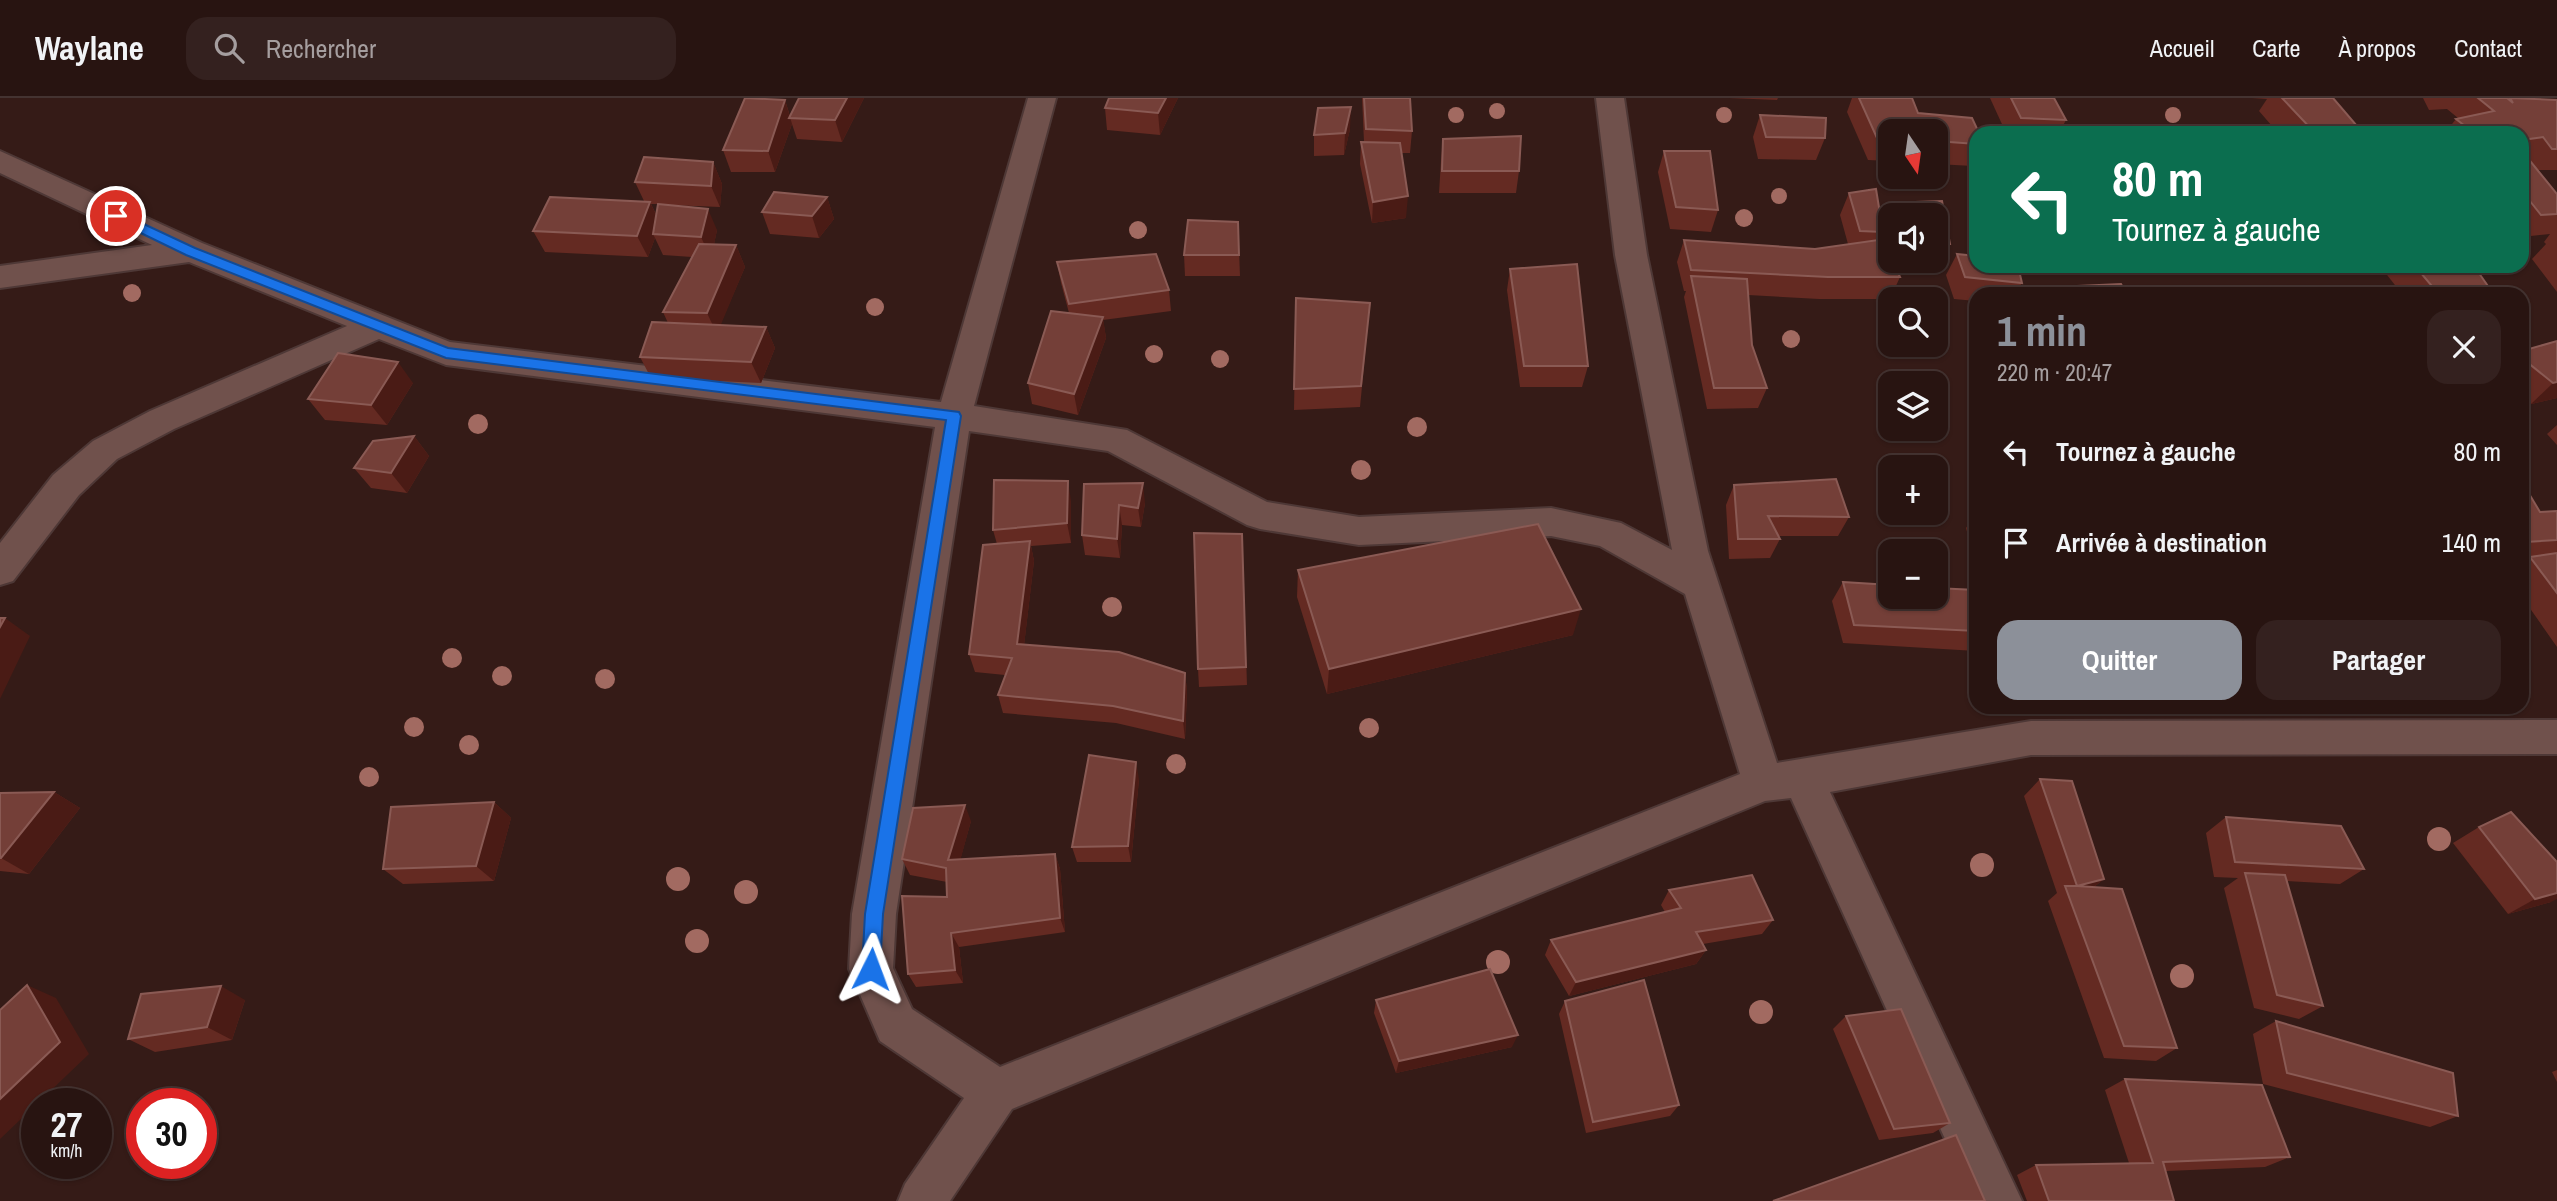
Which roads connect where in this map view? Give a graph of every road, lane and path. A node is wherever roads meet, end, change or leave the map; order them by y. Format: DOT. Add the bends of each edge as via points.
graph roads {
  1 [pos="1042,98"];
  2 [pos="1610,98"];
  3 [pos="0,161"];
  4 [pos="191,251"];
  5 [pos="0,277"];
  6 [pos="378,326"];
  7 [pos="954,416"];
  8 [pos="0,570"];
  9 [pos="1700,584"];
  10 [pos="2557,737"];
  11 [pos="1783,781"];
  12 [pos="996,1092"];
  13 [pos="922,1201"];
  14 [pos="1998,1201"];
  1 -- 7 [label="street"];
  2 -- 9 [label="street" via="1639,296"];
  3 -- 4 [label="street"];
  4 -- 5 [label="street"];
  4 -- 6 [label="street"];
  6 -- 7 [label="street" via="446,353"];
  6 -- 8 [label="street" via="162,419 105,450 66,485"];
  7 -- 9 [label="street" via="1115,439 1260,515 1359,531 1551,522 1608,533"];
  7 -- 12 [label="street" via="874,914 871,969 896,1025"];
  9 -- 11 [label="street"];
  10 -- 11 [label="street" via="2031,738"];
  11 -- 12 [label="street"];
  11 -- 14 [label="street"];
  12 -- 13 [label="street"];
}
